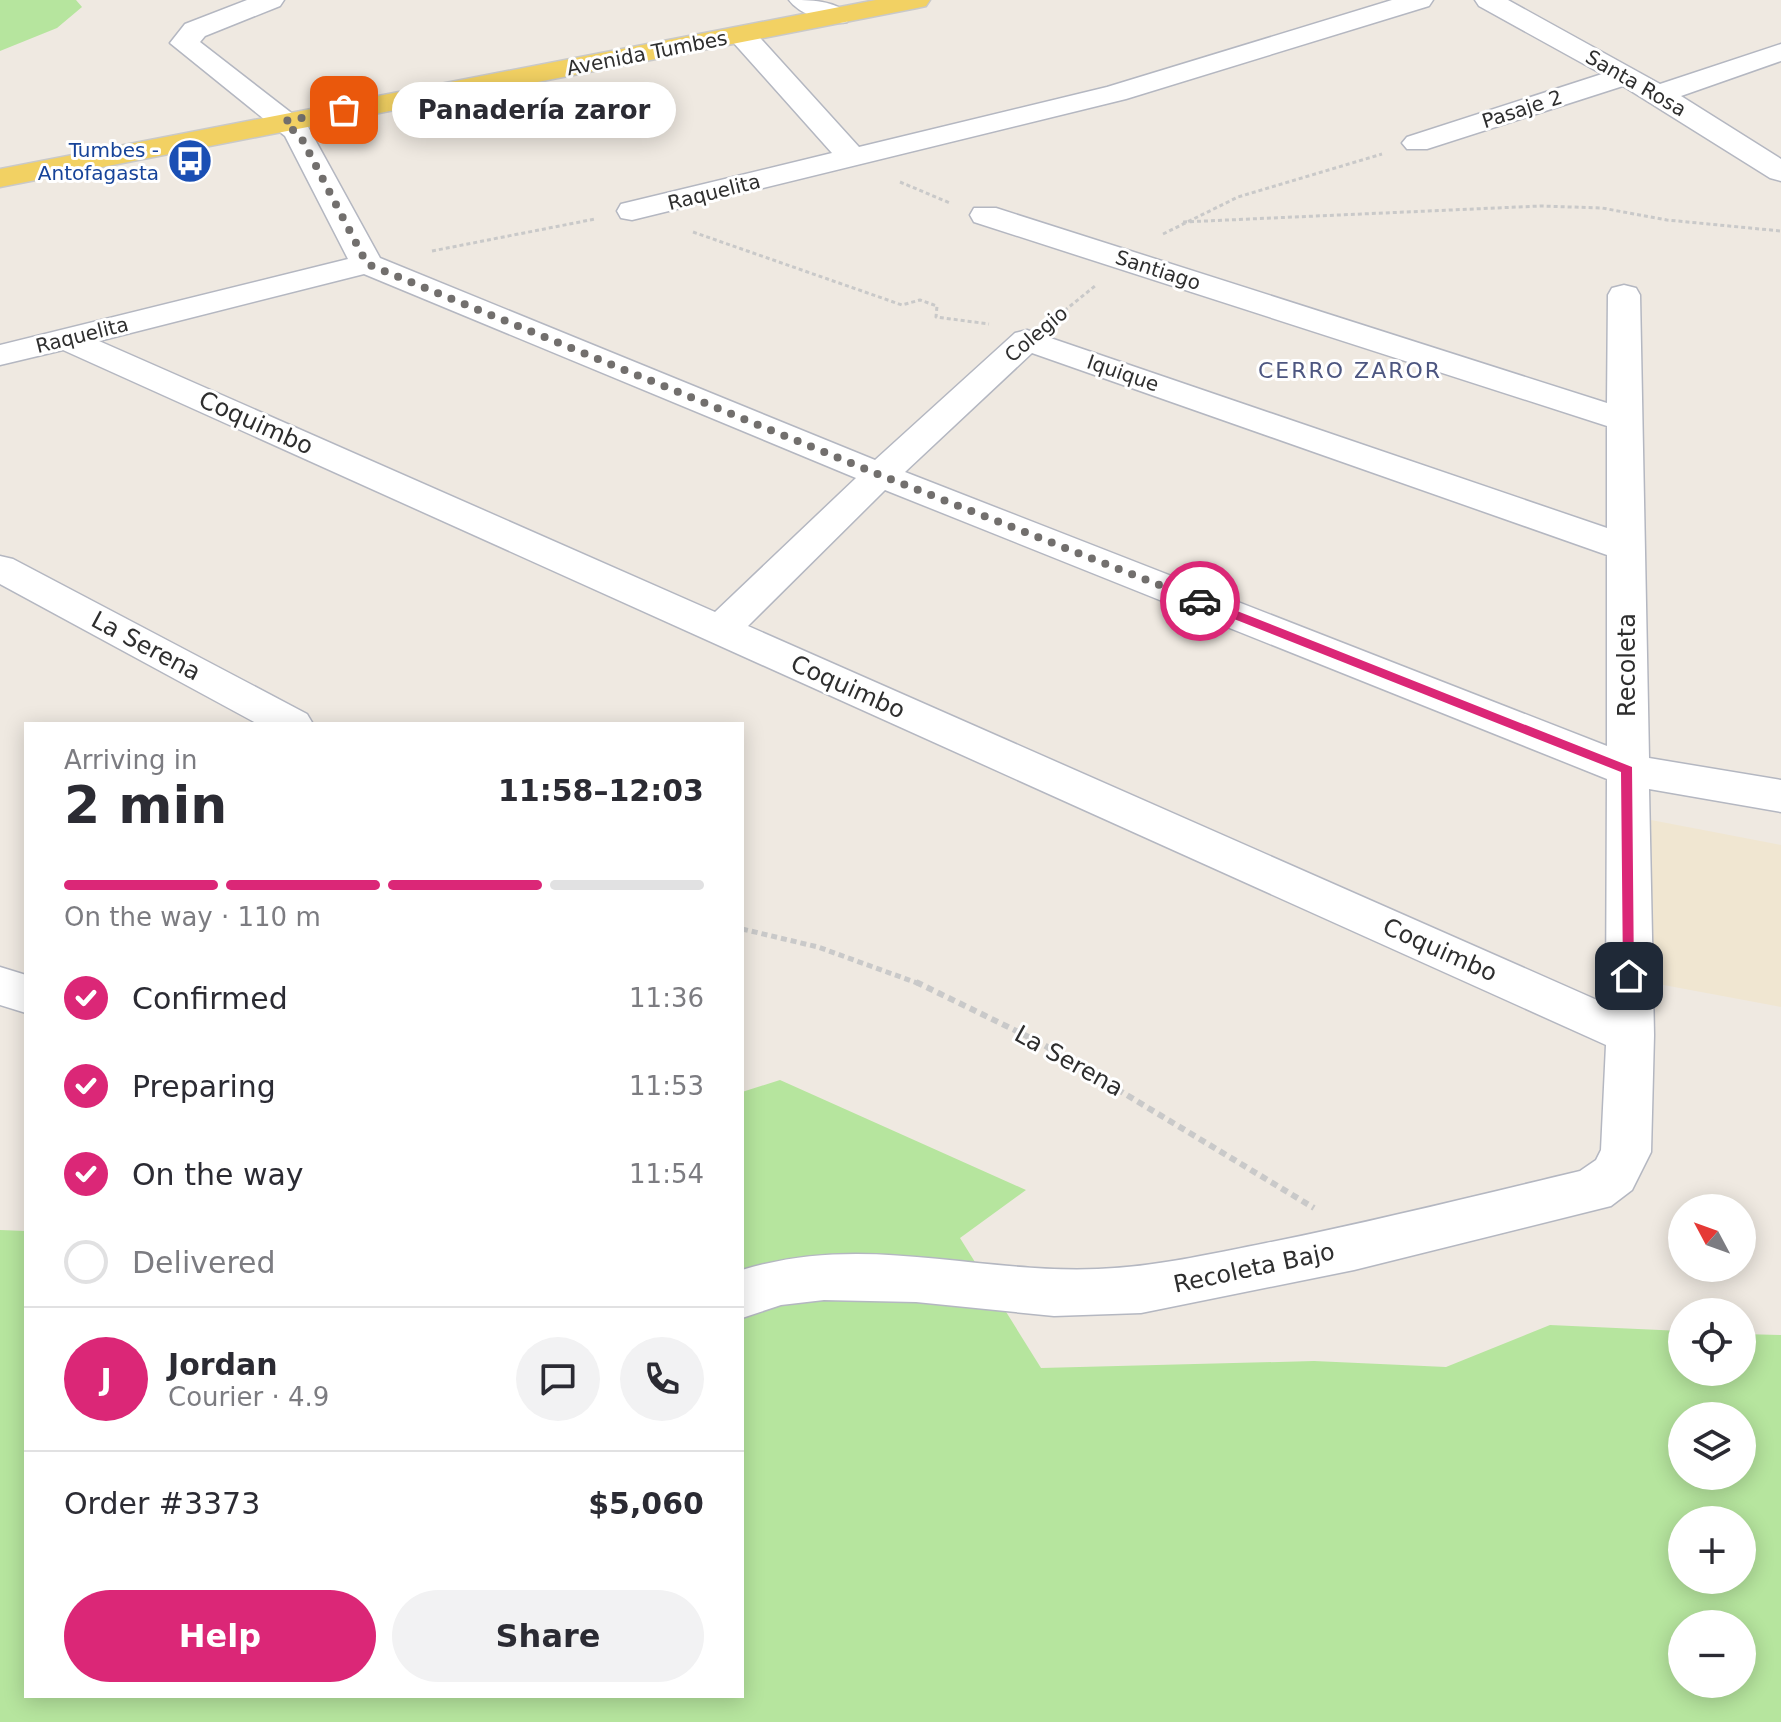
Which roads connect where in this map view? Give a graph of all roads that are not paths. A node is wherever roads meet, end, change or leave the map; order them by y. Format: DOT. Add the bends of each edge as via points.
graph roads {
  1 [pos="271,0"];
  2 [pos="802,0"];
  3 [pos="917,0"];
  4 [pos="1420,0"];
  5 [pos="1488,0"];
  6 [pos="837,16"];
  7 [pos="742,35"];
  8 [pos="1781,52"];
  9 [pos="1626,76"];
  10 [pos="1658,94"];
  11 [pos="285,121"];
  12 [pos="1417,143"];
  13 [pos="853,158"];
  14 [pos="1781,172"];
  15 [pos="0,178"];
  16 [pos="632,211"];
  17 [pos="985,215"];
  18 [pos="367,264"];
  19 [pos="1624,295"];
  20 [pos="67,339"];
  21 [pos="1027,340"];
  22 [pos="0,355"];
  23 [pos="1625,420"];
  24 [pos="880,475"];
  25 [pos="1626,548"];
  26 [pos="0,568"];
  27 [pos="720,630"];
  28 [pos="288,722"];
  29 [pos="1627,770"];
  30 [pos="1781,796"];
  31 [pos="0,986"];
  32 [pos="24,993"];
  33 [pos="1630,1035"];
  34 [pos="744,1293"];
  1 -- 11 [label="street" via="195,30 184,43"];
  2 -- 6 [label="street"];
  3 -- 6 [label="main road, Avenida Tumbes"];
  4 -- 13 [label="street, Raquelita" via="1116,93"];
  5 -- 9 [label="street, Santa Rosa"];
  6 -- 7 [label="main road, Avenida Tumbes"];
  7 -- 11 [label="main road, Avenida Tumbes"];
  7 -- 13 [label="street"];
  8 -- 10 [label="street"];
  9 -- 10 [label="street, Santa Rosa"];
  9 -- 12 [label="street, Pasaje 2"];
  10 -- 14 [label="street, Santa Rosa"];
  11 -- 15 [label="main road, Avenida Tumbes"];
  11 -- 18 [label="street" via="303,141"];
  13 -- 16 [label="street, Raquelita"];
  17 -- 23 [label="street, Santiago"];
  18 -- 20 [label="street, Raquelita"];
  18 -- 24 [label="street"];
  19 -- 23 [label="street, Recoleta"];
  20 -- 22 [label="street, Raquelita"];
  20 -- 27 [label="street, Coquimbo"];
  21 -- 24 [label="street, Colegio"];
  21 -- 25 [label="street, Iquique"];
  23 -- 25 [label="street, Recoleta"];
  24 -- 27 [label="street, Colegio"];
  24 -- 29 [label="street"];
  25 -- 29 [label="street, Recoleta"];
  26 -- 28 [label="street, La Serena"];
  27 -- 33 [label="street, Coquimbo"];
  29 -- 30 [label="street"];
  29 -- 33 [label="street, Recoleta"];
  31 -- 32 [label="street"];
  33 -- 34 [label="street, Recoleta Bajo" via="1626,1152 1622,1164 1593,1190 1373,1244 1161,1287 1094,1293 840,1275 796,1279"];
}
